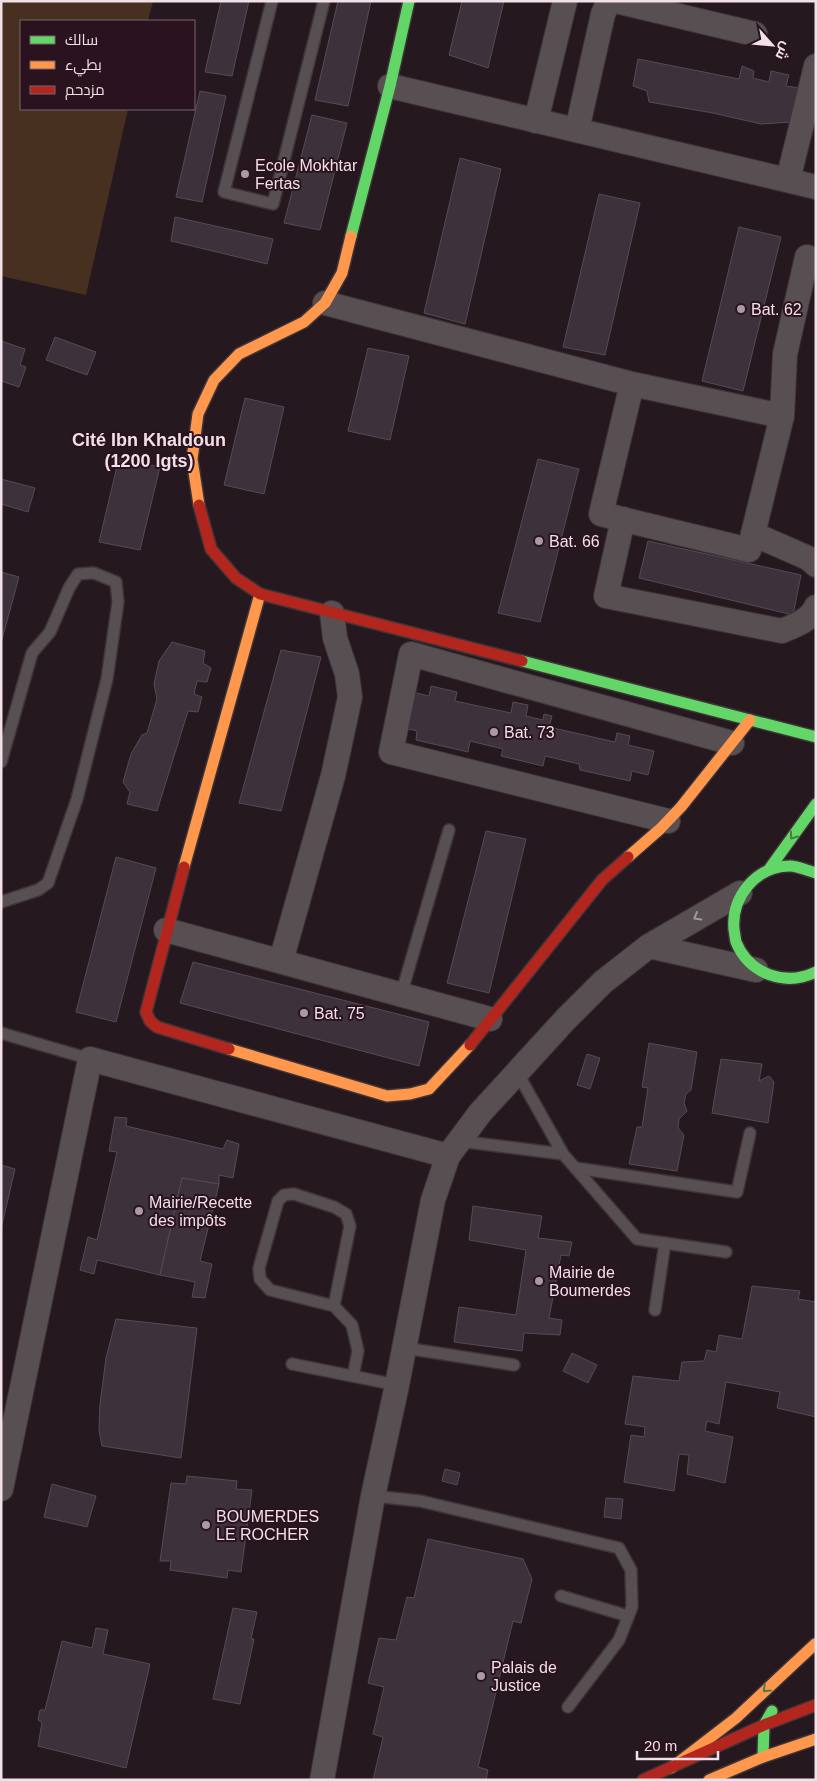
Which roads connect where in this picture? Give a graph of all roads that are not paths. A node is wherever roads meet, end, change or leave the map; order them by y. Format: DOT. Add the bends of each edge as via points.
graph roads {
  1 [pos="272,1"];
  2 [pos="324,1"];
  3 [pos="410,1"];
  4 [pos="565,1"];
  5 [pos="615,1"];
  6 [pos="755,34"];
  7 [pos="816,66"];
  8 [pos="390,86"];
  9 [pos="536,121"];
  10 [pos="577,130"];
  11 [pos="788,180"];
  12 [pos="816,187"];
  13 [pos="807,257"];
  14 [pos="325,303"];
  15 [pos="632,384"];
  16 [pos="782,416"];
  17 [pos="623,520"];
  18 [pos="753,534"];
  19 [pos="816,565"];
  20 [pos="260,594"];
  21 [pos="816,607"];
  22 [pos="332,613"];
  23 [pos="750,720"];
  24 [pos="816,737"];
  25 [pos="732,743"];
  26 [pos="1,762"];
  27 [pos="816,804"];
  28 [pos="668,821"];
  29 [pos="449,830"];
  30 [pos="770,868"];
  31 [pos="816,873"];
  32 [pos="740,893"];
  33 [pos="1,902"];
  34 [pos="166,930"];
  35 [pos="649,946"];
  36 [pos="281,961"];
  37 [pos="816,972"];
  38 [pos="765,974"];
  39 [pos="808,988"];
  40 [pos="401,995"];
  41 [pos="490,1019"];
  42 [pos="1,1034"];
  43 [pos="90,1059"];
  44 [pos="517,1072"];
  45 [pos="750,1133"];
  46 [pos="454,1149"];
  47 [pos="563,1154"];
  48 [pos="576,1168"];
  49 [pos="665,1243"];
  50 [pos="726,1252"];
  51 [pos="334,1306"];
  52 [pos="655,1310"];
  53 [pos="405,1348"];
  54 [pos="292,1364"];
  55 [pos="514,1365"];
  56 [pos="353,1376"];
  57 [pos="398,1385"];
  58 [pos="1,1489"];
  59 [pos="373,1496"];
  60 [pos="561,1596"];
  61 [pos="628,1616"];
  62 [pos="815,1643"];
  63 [pos="816,1705"];
  64 [pos="568,1707"];
  65 [pos="764,1725"];
  66 [pos="816,1739"];
  67 [pos="763,1757"];
  68 [pos="671,1768"];
  69 [pos="324,1776"];
  70 [pos="713,1779"];
  71 [pos="643,1780"];
  1 -- 2 [label="lane" via="224,192 273,204"];
  3 -- 8 [label="street"];
  4 -- 9 [label="street"];
  5 -- 6 [label="street"];
  5 -- 10 [label="street" via="608,3 604,14"];
  7 -- 11 [label="street"];
  8 -- 9 [label="street"];
  8 -- 14 [label="street" via="342,274"];
  9 -- 10 [label="street"];
  10 -- 11 [label="street"];
  11 -- 12 [label="street"];
  13 -- 16 [label="street" via="785,354"];
  14 -- 15 [label="street"];
  14 -- 20 [label="street" via="304,322 239,354 214,380 198,414 192,459 200,512 212,548 236,578"];
  15 -- 16 [label="street"];
  15 -- 17 [label="street" via="601,514"];
  16 -- 18 [label="street"];
  17 -- 18 [label="street" via="749,550"];
  17 -- 21 [label="street" via="606,596 782,631 799,624"];
  18 -- 19 [label="street" via="808,558"];
  20 -- 22 [label="street"];
  20 -- 34 [label="street"];
  22 -- 23 [label="street"];
  22 -- 36 [label="street" via="350,697 333,776"];
  23 -- 24 [label="street"];
  23 -- 25 [label="street"];
  25 -- 28 [label="street"];
  25 -- 28 [label="street" via="412,654 391,752"];
  26 -- 33 [label="lane" via="32,654 50,632 68,588 78,574 94,573 116,582 118,602 107,678 77,799 48,882 38,890"];
  27 -- 30 [label="street, one-way"];
  28 -- 41 [label="street" via="602,880"];
  29 -- 40 [label="lane"];
  30 -- 31 [label="street" via="787,865"];
  30 -- 32 [label="street" via="753,878"];
  32 -- 35 [label="street, one-way"];
  32 -- 38 [label="street" via="732,913 733,935 741,954"];
  34 -- 36 [label="street"];
  34 -- 41 [label="street" via="146,1012 153,1025 387,1096 429,1089"];
  35 -- 38 [label="street"];
  35 -- 44 [label="street" via="603,982"];
  36 -- 40 [label="street"];
  37 -- 38 [label="street" via="794,979"];
  38 -- 39 [label="street"];
  40 -- 41 [label="street"];
  42 -- 43 [label="lane"];
  43 -- 46 [label="street"];
  43 -- 58 [label="street"];
  44 -- 46 [label="street" via="480,1113"];
  44 -- 47 [label="lane"];
  45 -- 48 [label="lane" via="737,1192"];
  46 -- 47 [label="lane"];
  46 -- 53 [label="street" via="433,1200"];
  47 -- 48 [label="lane"];
  48 -- 49 [label="lane" via="637,1239"];
  49 -- 50 [label="lane"];
  49 -- 52 [label="lane"];
  51 -- 51 [label="lane" via="270,1290 260,1279 278,1201 284,1195 294,1194 346,1214 350,1226"];
  51 -- 56 [label="lane" via="352,1325 358,1351"];
  53 -- 55 [label="lane"];
  53 -- 57 [label="street"];
  54 -- 56 [label="lane"];
  56 -- 57 [label="lane"];
  57 -- 59 [label="street"];
  59 -- 61 [label="lane" via="420,1501 619,1548 631,1570 632,1607"];
  59 -- 69 [label="street"];
  60 -- 61 [label="lane"];
  61 -- 64 [label="lane" via="619,1640"];
  62 -- 65 [label="street"];
  62 -- 68 [label="street, one-way" via="736,1718"];
  63 -- 65 [label="street"];
  65 -- 67 [label="street"];
  65 -- 68 [label="street"];
  66 -- 67 [label="street"];
  67 -- 70 [label="street"];
  68 -- 71 [label="street"];
}
